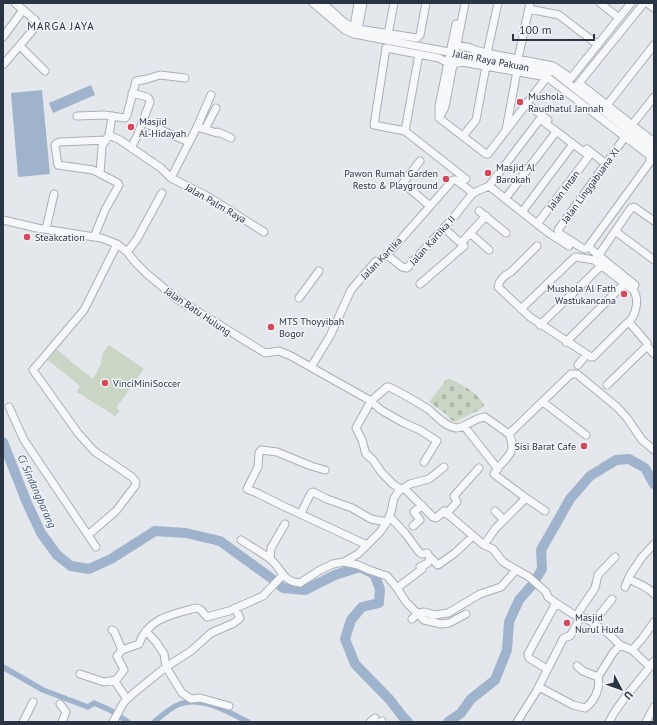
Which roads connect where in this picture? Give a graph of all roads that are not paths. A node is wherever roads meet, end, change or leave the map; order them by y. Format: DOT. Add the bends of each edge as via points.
graph roads {
  1 [pos="15,3"];
  2 [pos="313,3"];
  3 [pos="323,3"];
  4 [pos="358,3"];
  5 [pos="363,3"];
  6 [pos="394,3"];
  7 [pos="426,3"];
  8 [pos="460,3"];
  9 [pos="465,3"];
  10 [pos="498,3"];
  11 [pos="600,3"];
  12 [pos="631,3"];
  13 [pos="644,3"];
  14 [pos="647,3"];
  15 [pos="530,6"];
  16 [pos="654,8"];
  17 [pos="23,10"];
  18 [pos="619,18"];
  19 [pos="356,28"];
  20 [pos="388,34"];
  21 [pos="3,36"];
  22 [pos="455,44"];
  23 [pos="598,45"];
  24 [pos="20,46"];
  25 [pos="654,46"];
  26 [pos="453,53"];
  27 [pos="487,53"];
  28 [pos="419,54"];
  29 [pos="518,59"];
  30 [pos="451,63"];
  31 [pos="3,65"];
  32 [pos="486,66"];
  33 [pos="45,71"];
  34 [pos="517,71"];
  35 [pos="546,77"];
  36 [pos="185,78"];
  37 [pos="577,86"];
  38 [pos="132,94"];
  39 [pos="211,95"];
  40 [pos="654,97"];
  41 [pos="527,104"];
  42 [pos="607,105"];
  43 [pos="216,108"];
  44 [pos="77,116"];
  45 [pos="112,116"];
  46 [pos="142,122"];
  47 [pos="632,125"];
  48 [pos="197,127"];
  49 [pos="205,129"];
  50 [pos="404,131"];
  51 [pos="506,131"];
  52 [pos="556,132"];
  53 [pos="463,136"];
  54 [pos="625,137"];
  55 [pos="107,138"];
  56 [pos="231,138"];
  57 [pos="189,142"];
  58 [pos="654,142"];
  59 [pos="573,144"];
  60 [pos="131,148"];
  61 [pos="654,151"];
  62 [pos="420,162"];
  63 [pos="654,163"];
  64 [pos="606,164"];
  65 [pos="100,173"];
  66 [pos="171,178"];
  67 [pos="466,180"];
  68 [pos="489,186"];
  69 [pos="162,193"];
  70 [pos="473,193"];
  71 [pos="54,194"];
  72 [pos="505,199"];
  73 [pos="430,206"];
  74 [pos="479,211"];
  75 [pos="522,212"];
  76 [pos="486,216"];
  77 [pos="3,220"];
  78 [pos="654,222"];
  79 [pos="537,224"];
  80 [pos="444,228"];
  81 [pos="46,229"];
  82 [pos="615,231"];
  83 [pos="264,232"];
  84 [pos="470,233"];
  85 [pos="506,233"];
  86 [pos="94,237"];
  87 [pos="461,243"];
  88 [pos="117,244"];
  89 [pos="537,246"];
  90 [pos="489,250"];
  91 [pos="127,252"];
  92 [pos="387,255"];
  93 [pos="592,256"];
  94 [pos="654,260"];
  95 [pos="601,266"];
  96 [pos="318,271"];
  97 [pos="420,284"];
  98 [pos="624,284"];
  99 [pos="633,290"];
  100 [pos="300,298"];
  101 [pos="521,309"];
  102 [pos="629,322"];
  103 [pos="540,325"];
  104 [pos="566,342"];
  105 [pos="647,345"];
  106 [pos="654,354"];
  107 [pos="586,355"];
  108 [pos="578,364"];
  109 [pos="311,367"];
  110 [pos="607,385"];
  111 [pos="371,401"];
  112 [pos="543,402"];
  113 [pos="9,407"];
  114 [pos="464,426"];
  115 [pos="509,434"];
  116 [pos="586,435"];
  117 [pos="654,450"];
  118 [pos="424,462"];
  119 [pos="444,468"];
  120 [pos="479,468"];
  121 [pos="498,469"];
  122 [pos="325,470"];
  123 [pos="402,489"];
  124 [pos="526,498"];
  125 [pos="422,505"];
  126 [pos="495,511"];
  127 [pos="545,511"];
  128 [pos="300,513"];
  129 [pos="446,514"];
  130 [pos="388,520"];
  131 [pos="504,520"];
  132 [pos="285,524"];
  133 [pos="413,526"];
  134 [pos="88,535"];
  135 [pos="473,536"];
  136 [pos="241,540"];
  137 [pos="654,544"];
  138 [pos="367,545"];
  139 [pos="484,545"];
  140 [pos="96,547"];
  141 [pos="430,557"];
  142 [pos="615,557"];
  143 [pos="270,559"];
  144 [pos="344,562"];
  145 [pos="516,570"];
  146 [pos="283,575"];
  147 [pos="629,579"];
  148 [pos="626,587"];
  149 [pos="397,588"];
  150 [pos="654,594"];
  151 [pos="612,600"];
  152 [pos="556,603"];
  153 [pos="236,608"];
  154 [pos="418,613"];
  155 [pos="466,614"];
  156 [pos="579,616"];
  157 [pos="412,619"];
  158 [pos="654,622"];
  159 [pos="593,623"];
  160 [pos="112,630"];
  161 [pos="146,631"];
  162 [pos="620,645"];
  163 [pos="122,650"];
  164 [pos="632,650"];
  165 [pos="652,664"];
  166 [pos="577,666"];
  167 [pos="166,667"];
  168 [pos="547,669"];
  169 [pos="80,674"];
  170 [pos="598,677"];
  171 [pos="116,680"];
  172 [pos="539,687"];
  173 [pos="127,699"];
  174 [pos="34,702"];
  175 [pos="60,704"];
  176 [pos="229,706"];
  177 [pos="654,707"];
  178 [pos="114,721"];
  179 [pos="22,722"];
  180 [pos="62,722"];
  181 [pos="517,722"];
  182 [pos="609,722"];
  183 [pos="646,722"];
  1 -- 17 [label="street"];
  2 -- 26 [label="street, Jalan Raya Pakuan" via="345,30 354,34"];
  3 -- 19 [label="street" via="345,23"];
  4 -- 19 [label="street"];
  5 -- 19 [label="street"];
  6 -- 20 [label="street"];
  7 -- 20 [label="street" via="420,36 417,38"];
  8 -- 22 [label="street"];
  9 -- 22 [label="street"];
  10 -- 27 [label="street"];
  11 -- 18 [label="street"];
  12 -- 18 [label="street"];
  13 -- 37 [label="street"];
  14 -- 16 [label="street"];
  15 -- 23 [label="street" via="559,15"];
  15 -- 29 [label="street"];
  17 -- 21 [label="street"];
  17 -- 24 [label="street" via="38,24"];
  18 -- 23 [label="street"];
  19 -- 20 [label="street"];
  22 -- 26 [label="street"];
  22 -- 27 [label="street"];
  23 -- 29 [label="street" via="572,78 553,66"];
  24 -- 31 [label="street"];
  24 -- 33 [label="street"];
  25 -- 42 [label="street"];
  26 -- 30 [label="street"];
  26 -- 37 [label="street, Jalan Raya Pakuan" via="554,72"];
  27 -- 29 [label="street"];
  28 -- 30 [label="street"];
  28 -- 50 [label="street"];
  28 -- 50 [label="street" via="386,48 374,124"];
  30 -- 32 [label="street"];
  30 -- 53 [label="street" via="445,107 440,118"];
  32 -- 34 [label="street"];
  32 -- 53 [label="street" via="476,120"];
  34 -- 35 [label="street"];
  34 -- 51 [label="street"];
  35 -- 41 [label="street"];
  35 -- 54 [label="street"];
  36 -- 38 [label="street" via="160,75 138,80 134,83"];
  37 -- 42 [label="street"];
  37 -- 61 [label="street, Jalan Raya Pakuan"];
  38 -- 45 [label="street" via="126,117"];
  38 -- 46 [label="street" via="149,99"];
  39 -- 48 [label="street"];
  40 -- 47 [label="street"];
  41 -- 51 [label="street"];
  41 -- 64 [label="street"];
  42 -- 47 [label="street"];
  43 -- 49 [label="street" via="213,120"];
  44 -- 45 [label="street"];
  45 -- 55 [label="street"];
  46 -- 57 [label="street"];
  46 -- 60 [label="street"];
  47 -- 58 [label="street"];
  48 -- 49 [label="street"];
  48 -- 57 [label="street"];
  49 -- 56 [label="street"];
  50 -- 67 [label="street"];
  51 -- 53 [label="street" via="490,153 486,154"];
  52 -- 59 [label="street"];
  52 -- 68 [label="street" via="540,119"];
  52 -- 72 [label="street"];
  54 -- 64 [label="street, Jalan Linggabuana XI"];
  54 -- 64 [label="street, Jalan Linggabuana XI" via="649,155 650,162 585,249 558,230"];
  55 -- 60 [label="street, Jalan Palm Raya" via="114,137"];
  55 -- 65 [label="street" via="102,146"];
  55 -- 65 [label="street" via="60,142 55,145 58,165"];
  57 -- 66 [label="street"];
  59 -- 75 [label="street"];
  59 -- 79 [label="street, Jalan Intan" via="589,156"];
  60 -- 66 [label="street, Jalan Palm Raya"];
  62 -- 73 [label="street" via="403,183"];
  63 -- 93 [label="street"];
  65 -- 86 [label="street" via="119,185"];
  66 -- 83 [label="street, Jalan Palm Raya" via="207,196"];
  68 -- 70 [label="street"];
  68 -- 72 [label="street"];
  69 -- 91 [label="street"];
  70 -- 73 [label="street, Jalan Kartika" via="453,180"];
  70 -- 80 [label="street, Jalan Kartika II"];
  71 -- 81 [label="street"];
  72 -- 75 [label="street"];
  73 -- 92 [label="street, Jalan Kartika"];
  74 -- 76 [label="street"];
  75 -- 79 [label="street"];
  76 -- 84 [label="street"];
  76 -- 85 [label="street"];
  77 -- 81 [label="street, Jalan Batu Hulung"];
  78 -- 82 [label="street" via="634,207"];
  79 -- 93 [label="street" via="550,234"];
  80 -- 87 [label="street"];
  80 -- 92 [label="street, Jalan Kartika II" via="407,268 402,268"];
  81 -- 86 [label="street, Jalan Batu Hulung"];
  82 -- 93 [label="street"];
  82 -- 94 [label="street"];
  84 -- 87 [label="street"];
  84 -- 90 [label="street"];
  86 -- 88 [label="street, Jalan Batu Hulung"];
  87 -- 97 [label="street" via="464,246"];
  88 -- 91 [label="street, Jalan Batu Hulung"];
  88 -- 134 [label="street" via="84,310 33,370 94,451 136,482 116,511"];
  89 -- 101 [label="street" via="499,283 500,290"];
  91 -- 109 [label="street, Jalan Batu Hulung" via="141,269 167,291 227,331 265,353 280,351"];
  92 -- 109 [label="street, Jalan Kartika" via="375,262 351,290 330,336"];
  93 -- 95 [label="street"];
  93 -- 99 [label="street" via="635,286"];
  93 -- 101 [label="street" via="574,258"];
  95 -- 98 [label="street"];
  95 -- 103 [label="street"];
  96 -- 100 [label="street"];
  98 -- 99 [label="street"];
  98 -- 104 [label="street"];
  99 -- 102 [label="street" via="637,303"];
  101 -- 103 [label="street"];
  102 -- 105 [label="street"];
  102 -- 107 [label="street" via="593,357"];
  103 -- 104 [label="street"];
  104 -- 107 [label="street"];
  105 -- 106 [label="street"];
  105 -- 110 [label="street"];
  107 -- 108 [label="street"];
  109 -- 111 [label="street, Jalan Batu Hulung"];
  111 -- 114 [label="street" via="389,387 428,409 451,427"];
  111 -- 118 [label="street, Jalan Batu Hulung" via="381,410 438,442"];
  111 -- 123 [label="street" via="356,428 366,454 394,485"];
  112 -- 115 [label="street"];
  112 -- 116 [label="street"];
  112 -- 117 [label="street" via="564,379 571,374 577,374 617,407 642,440"];
  113 -- 134 [label="street" via="24,440"];
  114 -- 115 [label="street" via="485,417"];
  114 -- 121 [label="street"];
  115 -- 121 [label="street" via="512,452"];
  119 -- 123 [label="street" via="429,479"];
  120 -- 129 [label="street" via="454,496 457,502"];
  121 -- 124 [label="street" via="494,474 496,477"];
  122 -- 128 [label="street" via="277,452 261,450 259,453 258,467 247,489"];
  123 -- 125 [label="street"];
  123 -- 130 [label="street" via="394,498"];
  124 -- 127 [label="street"];
  124 -- 131 [label="street"];
  125 -- 129 [label="street" via="434,518 444,511"];
  125 -- 133 [label="street" via="414,512 420,520"];
  126 -- 131 [label="street"];
  128 -- 130 [label="street" via="313,492 371,519"];
  128 -- 138 [label="street"];
  129 -- 135 [label="street"];
  130 -- 138 [label="street"];
  130 -- 141 [label="street" via="405,533 422,554 426,553"];
  131 -- 139 [label="street"];
  132 -- 143 [label="street" via="271,548"];
  134 -- 140 [label="street"];
  135 -- 139 [label="street"];
  135 -- 141 [label="street" via="438,565"];
  136 -- 143 [label="street"];
  137 -- 147 [label="street" via="642,557"];
  138 -- 144 [label="street"];
  139 -- 145 [label="street"];
  141 -- 149 [label="street" via="428,563 420,567 422,569 419,572"];
  142 -- 156 [label="street" via="598,575 595,588"];
  143 -- 146 [label="street"];
  144 -- 146 [label="street" via="320,570 300,583 289,581"];
  144 -- 149 [label="street" via="386,576"];
  145 -- 152 [label="street" via="529,577"];
  145 -- 154 [label="street" via="501,587 480,594 448,613"];
  146 -- 153 [label="street" via="263,596"];
  147 -- 148 [label="street"];
  147 -- 150 [label="street" via="648,587"];
  149 -- 154 [label="street" via="406,602"];
  151 -- 159 [label="street"];
  152 -- 156 [label="street"];
  152 -- 168 [label="street" via="528,654"];
  153 -- 161 [label="street" via="209,617 199,608 170,614 162,617"];
  153 -- 167 [label="street" via="240,618 211,633 191,651"];
  154 -- 155 [label="street" via="424,620 441,624 449,623"];
  154 -- 157 [label="street"];
  156 -- 159 [label="street"];
  156 -- 168 [label="street" via="570,636 564,638"];
  158 -- 164 [label="street"];
  159 -- 162 [label="street"];
  160 -- 163 [label="street"];
  161 -- 163 [label="street" via="137,645"];
  161 -- 167 [label="street" via="164,654"];
  162 -- 164 [label="street"];
  162 -- 170 [label="street"];
  163 -- 171 [label="street" via="117,656 124,672"];
  164 -- 165 [label="street"];
  165 -- 182 [label="street" via="621,702"];
  166 -- 170 [label="street"];
  167 -- 173 [label="street"];
  167 -- 176 [label="street" via="186,697"];
  168 -- 172 [label="street"];
  169 -- 171 [label="street" via="104,682"];
  170 -- 172 [label="street" via="597,692 585,708 573,705"];
  171 -- 173 [label="street"];
  172 -- 181 [label="street"];
  173 -- 178 [label="street"];
  174 -- 179 [label="street"];
  175 -- 180 [label="street" via="66,712"];
  177 -- 183 [label="street"];
}
